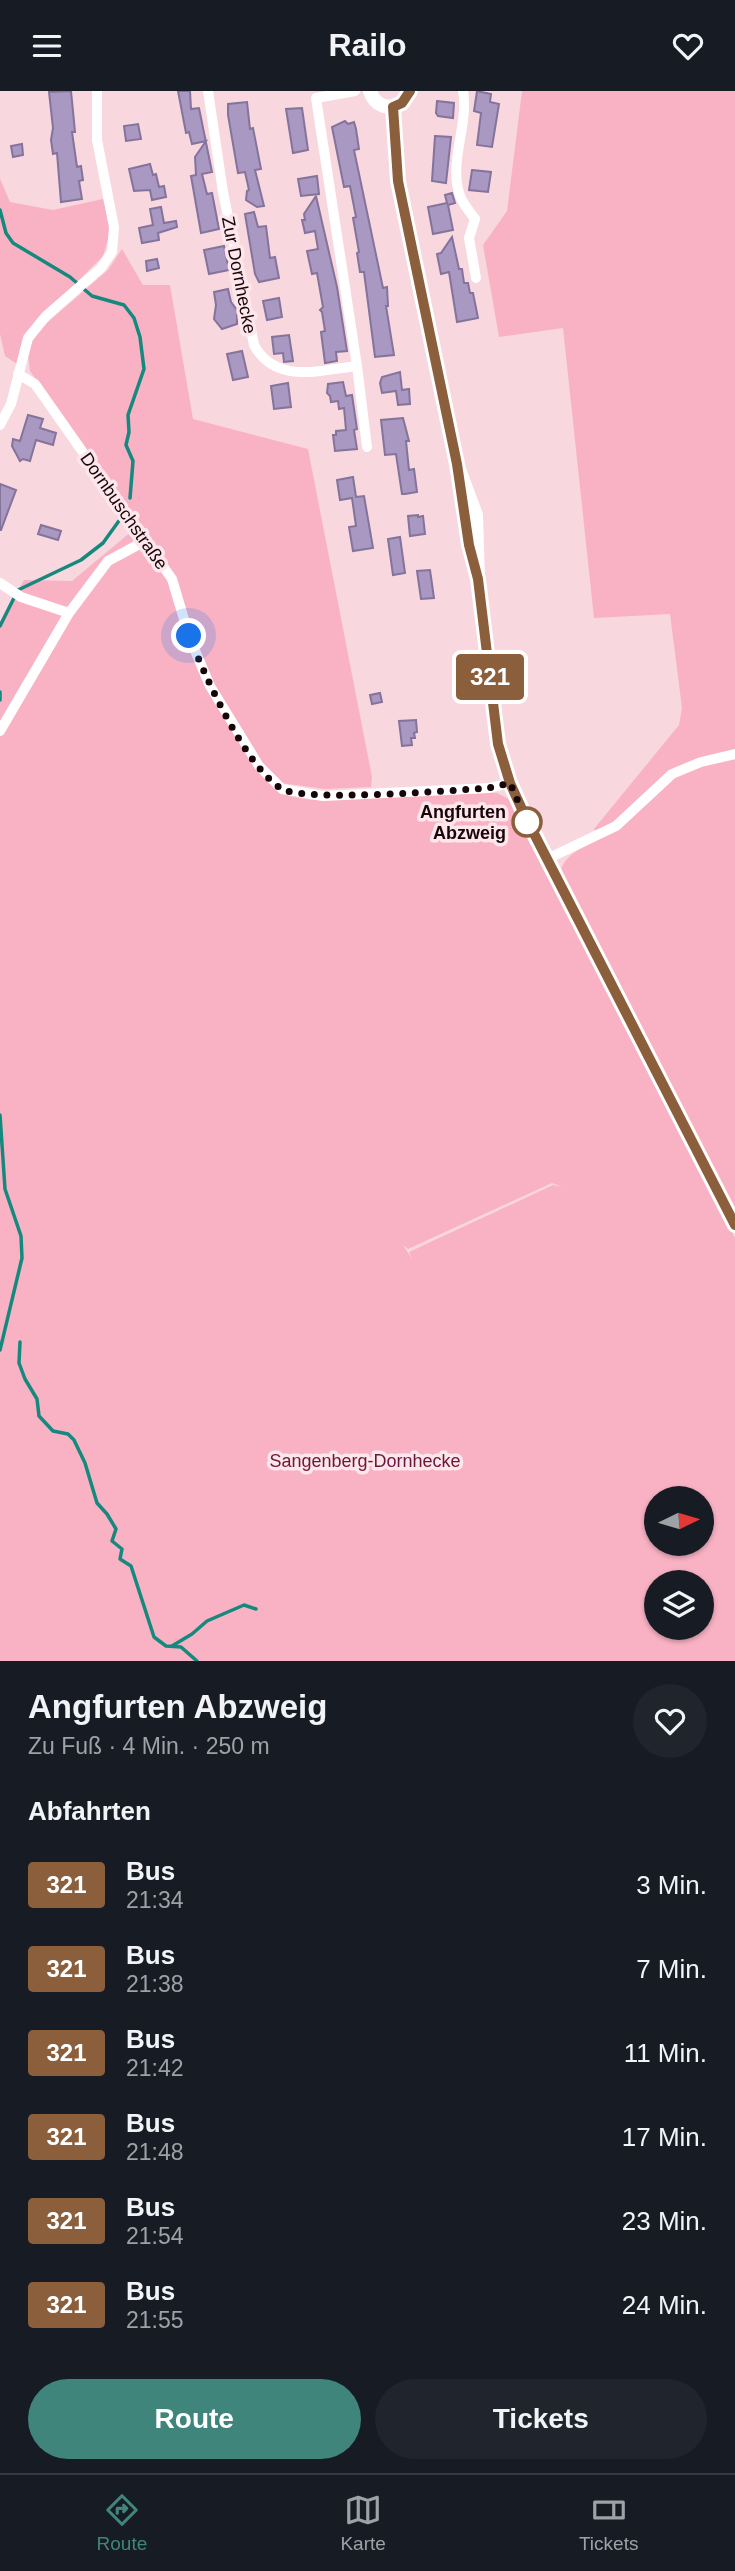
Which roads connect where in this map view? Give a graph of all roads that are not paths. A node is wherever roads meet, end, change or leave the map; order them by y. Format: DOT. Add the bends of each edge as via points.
graph roads {
  1 [pos="97,91"];
  2 [pos="208,91"];
  3 [pos="355,91"];
  4 [pos="370,91"];
  5 [pos="410,91"];
  6 [pos="463,91"];
  7 [pos="315,94"];
  8 [pos="393,107"];
  9 [pos="476,278"];
  10 [pos="357,366"];
  11 [pos="18,374"];
  12 [pos="0,425"];
  13 [pos="366,447"];
  14 [pos="145,541"];
  15 [pos="5,586"];
  16 [pos="69,613"];
  17 [pos="0,731"];
  18 [pos="735,754"];
  19 [pos="510,783"];
  20 [pos="547,859"];
  21 [pos="735,1225"];
  1 -- 11 [label="street" via="97,140 114,227 111,252 28,338"];
  2 -- 10 [label="street, Zur Dornhecke" via="254,345 271,367 286,372"];
  3 -- 7 [label="street"];
  4 -- 8 [label="main road" via="377,103"];
  5 -- 8 [label="main road"];
  6 -- 9 [label="street" via="456,177 461,198 475,219 469,238"];
  7 -- 10 [label="street"];
  8 -- 19 [label="main road" via="398,181 457,464 476,515 478,579 498,744"];
  10 -- 13 [label="street"];
  11 -- 12 [label="street"];
  11 -- 14 [label="street, Dornbuschstraße" via="35,384"];
  14 -- 16 [label="street" via="108,561"];
  14 -- 19 [label="street, Dornbuschstraße" via="172,579 210,686 259,766 282,789 323,796 489,788"];
  15 -- 16 [label="street" via="21,597"];
  16 -- 17 [label="street"];
  18 -- 20 [label="street" via="672,774 616,827"];
  19 -- 20 [label="main road"];
  20 -- 21 [label="main road"];
}
